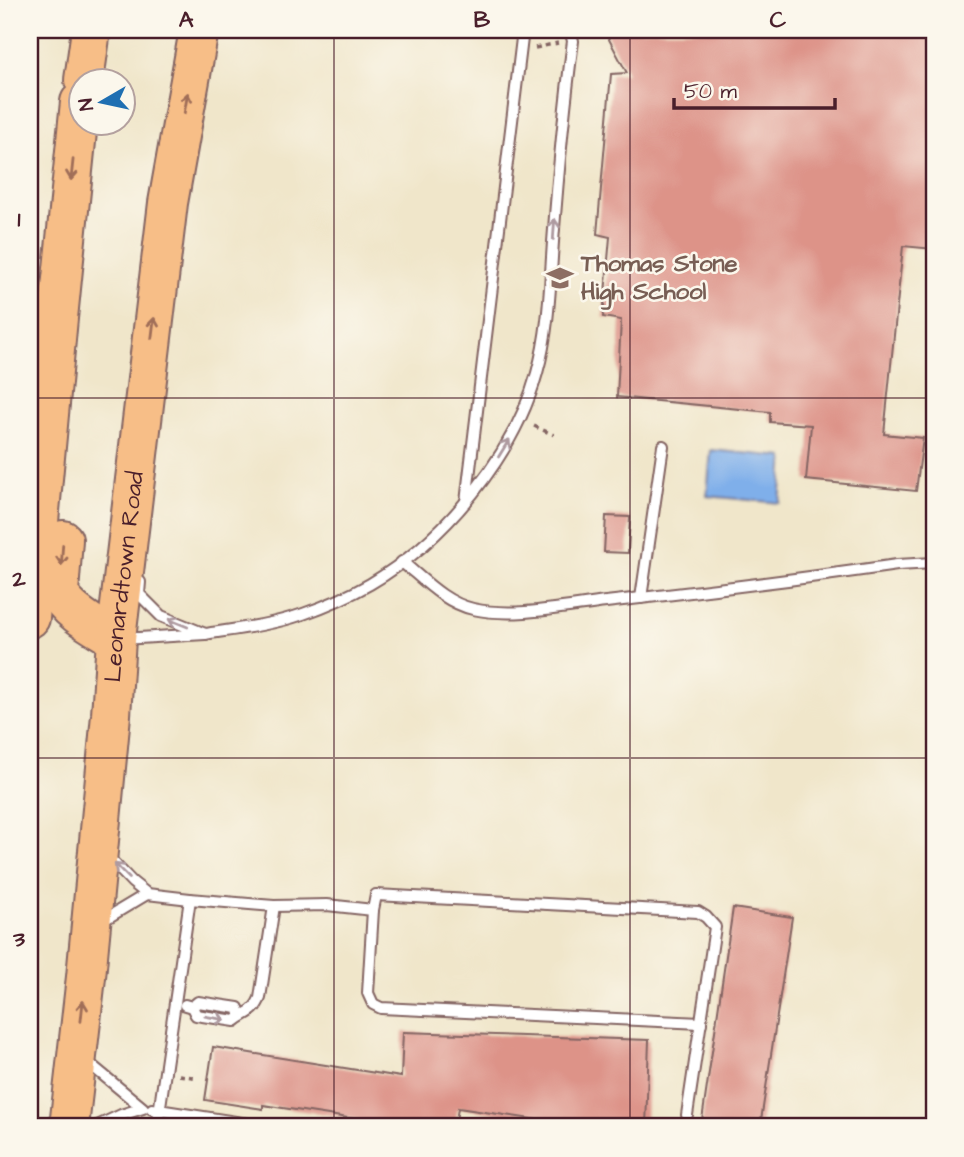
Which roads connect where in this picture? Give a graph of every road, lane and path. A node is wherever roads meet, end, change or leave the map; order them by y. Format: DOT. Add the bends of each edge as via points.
graph roads {
  1 [pos="91,30"];
  2 [pos="199,30"];
  3 [pos="523,30"];
  4 [pos="570,30"];
  5 [pos="560,42"];
  6 [pos="521,52"];
  7 [pos="86,66"];
  8 [pos="77,136"];
  9 [pos="58,318"];
  10 [pos="149,368"];
  11 [pos="156,409"];
  12 [pos="520,421"];
  13 [pos="554,435"];
  14 [pos="663,446"];
  15 [pos="466,504"];
  16 [pos="402,562"];
  17 [pos="934,563"];
  18 [pos="142,568"];
  19 [pos="641,598"];
  20 [pos="30,613"];
  21 [pos="205,634"];
  22 [pos="116,639"];
  23 [pos="99,834"];
  24 [pos="147,894"];
  25 [pos="190,899"];
  26 [pos="274,906"];
  27 [pos="373,910"];
  28 [pos="90,930"];
  29 [pos="176,1004"];
  30 [pos="701,1023"];
  31 [pos="77,1054"];
  32 [pos="143,1108"];
  33 [pos="160,1110"];
  34 [pos="687,1115"];
  35 [pos="69,1127"];
  36 [pos="95,1127"];
  37 [pos="157,1127"];
  38 [pos="268,1127"];
  39 [pos="475,1127"];
  40 [pos="499,1127"];
  1 -- 7 [label="highway"];
  10 -- 2 [label="highway, Leonardtown Road, one-way" via="168,203"];
  3 -- 6 [label="lane"];
  12 -- 4 [label="lane, one-way" via="538,372 547,320 573,41"];
  5 -- 6 [label="path"];
  6 -- 15 [label="lane"];
  8 -- 9 [label="highway, one-way"];
  9 -- 20 [label="highway"];
  9 -- 22 [label="highway, one-way" via="75,369 59,592 65,605"];
  10 -- 11 [label="lane"];
  10 -- 22 [label="highway, Leonardtown Road"];
  12 -- 13 [label="path"];
  15 -- 12 [label="lane, one-way"];
  14 -- 19 [label="lane"];
  15 -- 16 [label="lane"];
  16 -- 19 [label="lane" via="454,601 488,612"];
  16 -- 21 [label="lane" via="370,583 301,615"];
  17 -- 19 [label="lane"];
  21 -- 18 [label="lane, one-way" via="161,616 139,594"];
  20 -- 23 [label="highway" via="88,649 94,678 86,754"];
  21 -- 22 [label="lane"];
  22 -- 23 [label="highway, Leonardtown Road"];
  24 -- 23 [label="lane, one-way" via="127,877"];
  23 -- 28 [label="highway, Leonardtown Road"];
  24 -- 25 [label="lane"];
  24 -- 28 [label="lane"];
  25 -- 26 [label="lane"];
  25 -- 29 [label="lane"];
  26 -- 27 [label="lane"];
  26 -- 29 [label="lane" via="257,1006 235,1021 196,1015 192,1007"];
  27 -- 30 [label="lane" via="368,993 381,1008"];
  27 -- 30 [label="lane" via="376,895 698,912 715,927"];
  31 -- 28 [label="highway, Leonardtown Road, one-way"];
  29 -- 33 [label="lane"];
  30 -- 34 [label="lane"];
  31 -- 32 [label="lane"];
  31 -- 35 [label="highway, Leonardtown Road"];
  32 -- 33 [label="lane"];
  32 -- 36 [label="lane"];
  33 -- 37 [label="lane"];
  33 -- 38 [label="lane"];
  39 -- 40 [label="lane"];
}
